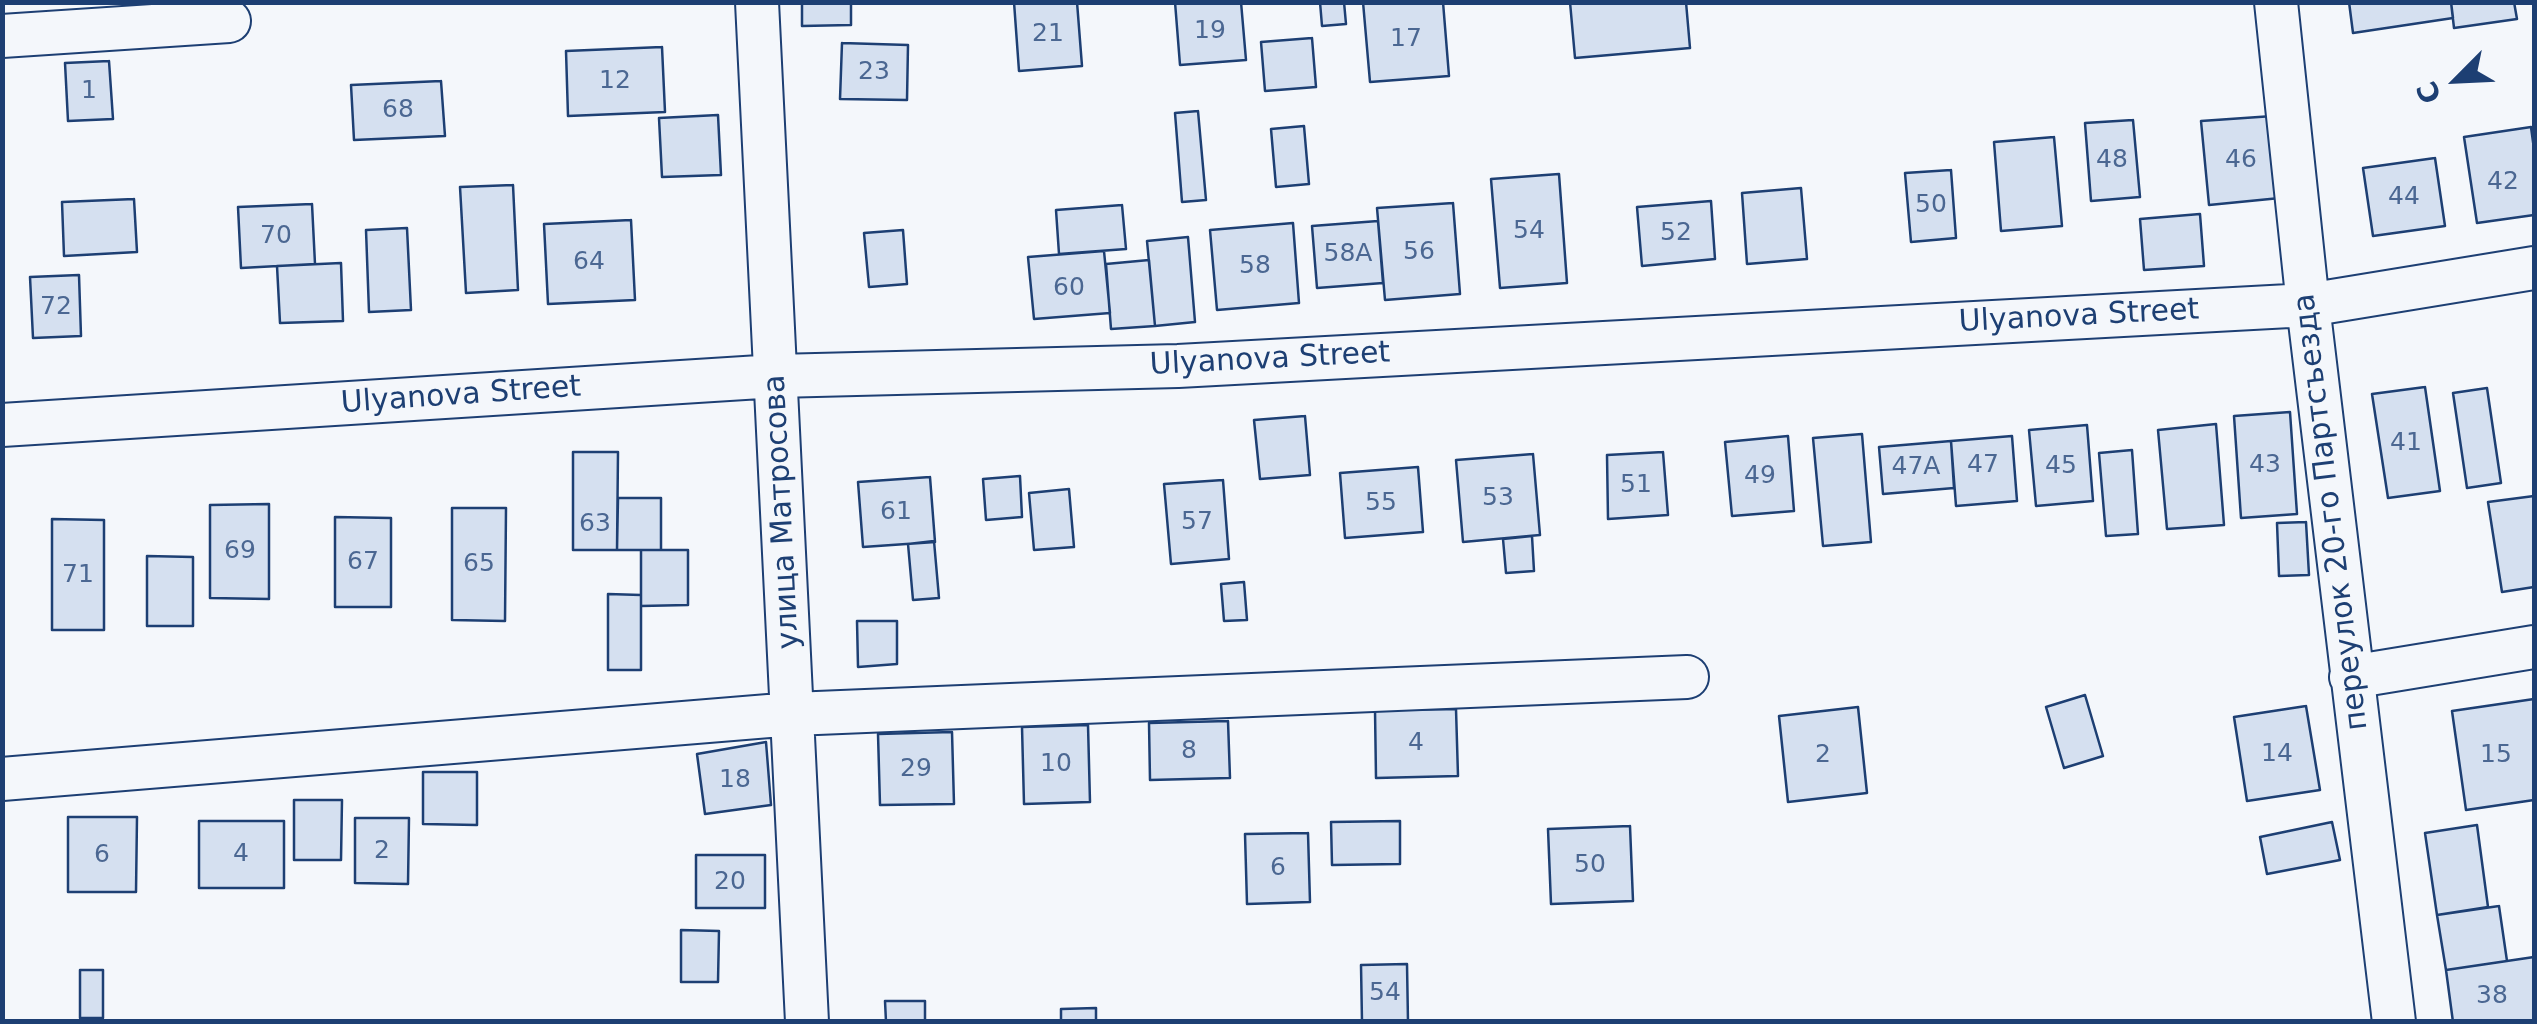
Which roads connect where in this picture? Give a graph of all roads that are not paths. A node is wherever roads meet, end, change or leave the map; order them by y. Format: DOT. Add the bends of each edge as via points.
graph roads {
  1 [pos="757,2"];
  2 [pos="2276,2"];
  3 [pos="230,21"];
  4 [pos="2,36"];
  5 [pos="2534,268"];
  6 [pos="2308,305"];
  7 [pos="776,376"];
  8 [pos="2,425"];
  9 [pos="2534,646"];
  10 [pos="1687,677"];
  11 [pos="2351,677"];
  12 [pos="793,714"];
  13 [pos="2,778"];
  14 [pos="807,1022"];
  15 [pos="2394,1022"];
  1 -- 7 [label="street, улица Матросова"];
  2 -- 6 [label="street, переулок 20-го Партсъезда"];
  3 -- 4 [label="street"];
  5 -- 6 [label="street, Ulyanova Street"];
  6 -- 7 [label="street, Ulyanova Street" via="1178,366"];
  6 -- 11 [label="street, переулок 20-го Партсъезда"];
  7 -- 8 [label="street, Ulyanova Street"];
  7 -- 12 [label="street, улица Матросова"];
  9 -- 11 [label="street"];
  10 -- 12 [label="street"];
  11 -- 15 [label="street, переулок 20-го Партсъезда"];
  12 -- 13 [label="street"];
  12 -- 14 [label="street, улица Матросова"];
}
